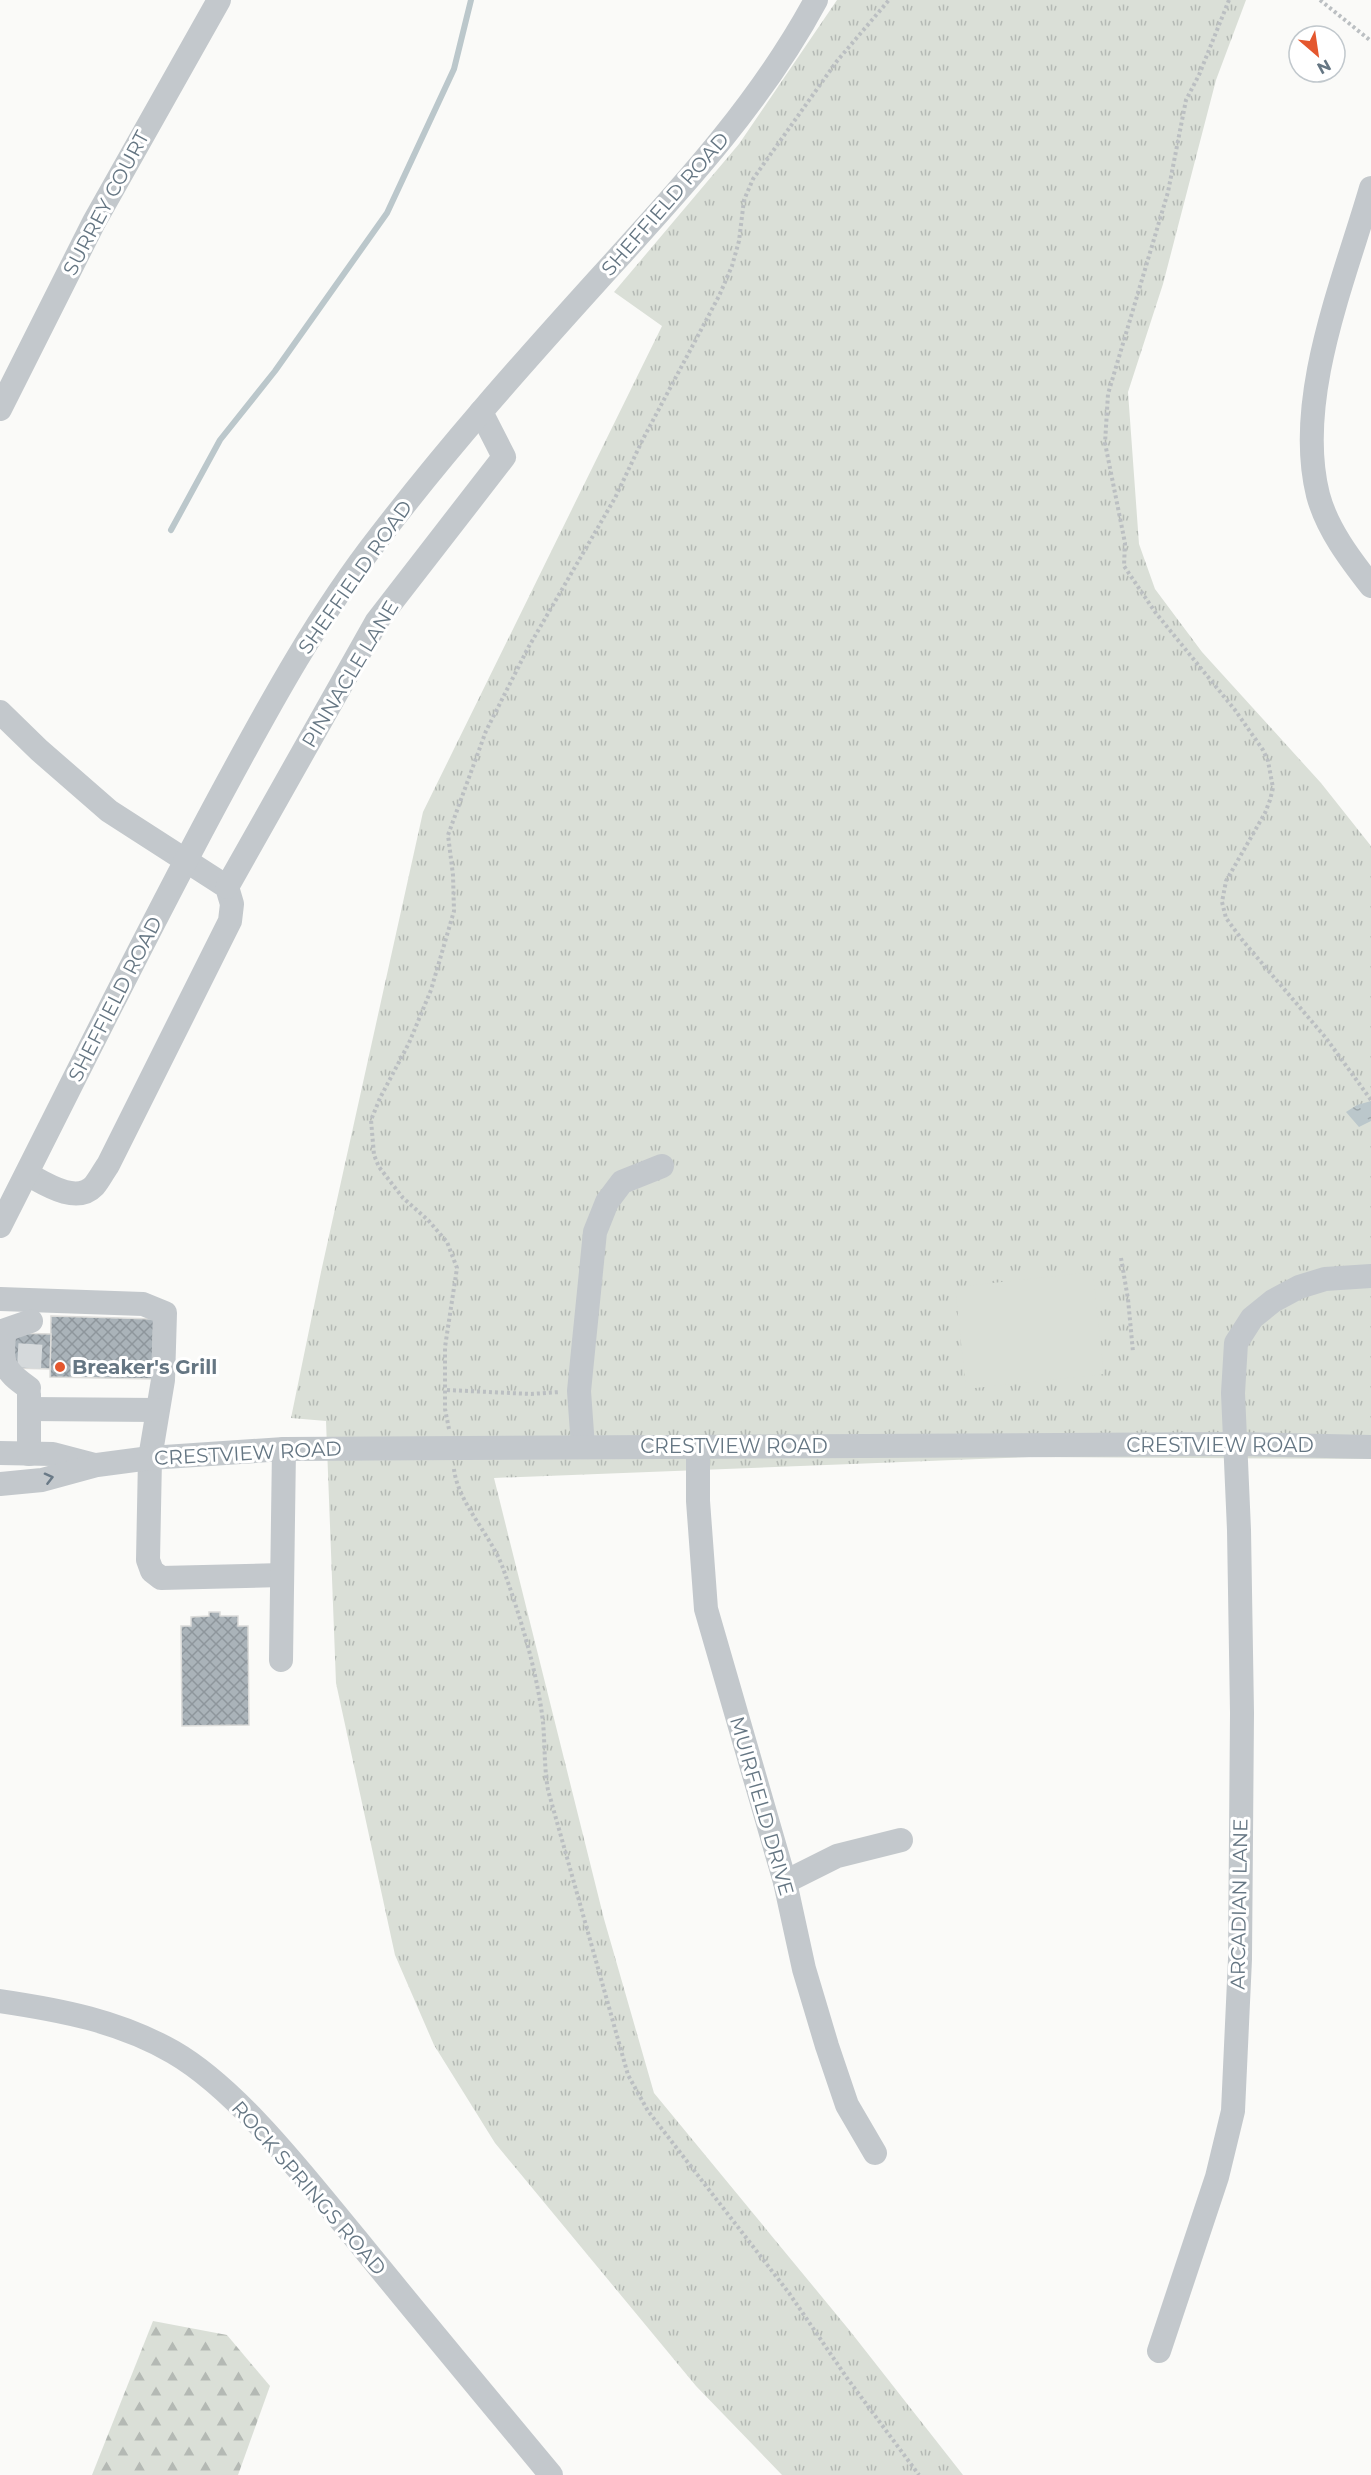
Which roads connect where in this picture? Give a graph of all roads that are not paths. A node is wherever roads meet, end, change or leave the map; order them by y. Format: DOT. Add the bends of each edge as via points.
graph roads {
  1 [pos="219,0"];
  2 [pos="816,0"];
  3 [pos="1371,188"];
  4 [pos="0,409"];
  5 [pos="480,412"];
  6 [pos="1371,586"];
  7 [pos="0,711"];
  8 [pos="185,861"];
  9 [pos="227,887"];
  10 [pos="662,1166"];
  11 [pos="27,1174"];
  12 [pos="0,1226"];
  13 [pos="1371,1276"];
  14 [pos="0,1299"];
  15 [pos="31,1319"];
  16 [pos="29,1388"];
  17 [pos="158,1410"];
  18 [pos="1236,1444"];
  19 [pos="583,1447"];
  20 [pos="698,1447"];
  21 [pos="1371,1447"];
  22 [pos="285,1449"];
  23 [pos="0,1453"];
  24 [pos="29,1454"];
  25 [pos="150,1458"];
  26 [pos="97,1465"];
  27 [pos="0,1484"];
  28 [pos="282,1575"];
  29 [pos="281,1660"];
  30 [pos="901,1840"];
  31 [pos="785,1882"];
  32 [pos="0,2001"];
  33 [pos="875,2153"];
  34 [pos="1159,2351"];
  35 [pos="551,2475"];
  1 -- 4 [label="street, SURREY COURT" via="94,222"];
  2 -- 5 [label="street, SHEFFIELD ROAD" via="764,86 725,136"];
  3 -- 6 [label="street" via="1321,357 1313,405 1311,456 1319,497 1333,531"];
  5 -- 8 [label="street, SHEFFIELD ROAD" via="378,538 330,606 271,703"];
  5 -- 9 [label="street, PINNACLE LANE" via="504,457 377,621"];
  7 -- 8 [label="street" via="109,811"];
  8 -- 9 [label="street"];
  8 -- 11 [label="street, SHEFFIELD ROAD"];
  9 -- 11 [label="street" via="232,904 230,921 93,1188 64,1193"];
  10 -- 19 [label="street" via="622,1182 607,1202 595,1232 579,1391"];
  11 -- 12 [label="street, SHEFFIELD ROAD"];
  13 -- 18 [label="street, ARCADIAN LANE" via="1325,1279 1299,1287 1252,1318 1236,1343"];
  14 -- 15 [label="street"];
  15 -- 16 [label="street" via="5,1329 1,1356 8,1373"];
  15 -- 17 [label="street" via="143,1304 165,1313"];
  16 -- 17 [label="street"];
  16 -- 24 [label="street"];
  17 -- 25 [label="street"];
  18 -- 20 [label="street, CRESTVIEW ROAD"];
  18 -- 21 [label="street, CRESTVIEW ROAD"];
  18 -- 34 [label="street, ARCADIAN LANE" via="1242,1713 1240,1959 1233,2111 1217,2177"];
  19 -- 20 [label="street, CRESTVIEW ROAD"];
  19 -- 22 [label="street, CRESTVIEW ROAD"];
  20 -- 31 [label="street, MUIRFIELD DRIVE" via="706,1609"];
  22 -- 25 [label="street, CRESTVIEW ROAD"];
  22 -- 28 [label="street"];
  23 -- 24 [label="street, CRESTVIEW ROAD"];
  24 -- 26 [label="street, CRESTVIEW ROAD" via="53,1454"];
  25 -- 26 [label="street, CRESTVIEW ROAD"];
  25 -- 28 [label="street" via="148,1560 152,1571 161,1578"];
  27 -- 26 [label="street, CRESTVIEW ROAD, one-way" via="42,1480"];
  28 -- 29 [label="street"];
  30 -- 31 [label="street" via="837,1856"];
  31 -- 33 [label="street, MUIRFIELD DRIVE" via="804,1969 827,2046 847,2105"];
  32 -- 35 [label="street, ROCK SPRINGS ROAD" via="111,2023 174,2053 207,2076 260,2127 316,2191"];
}
